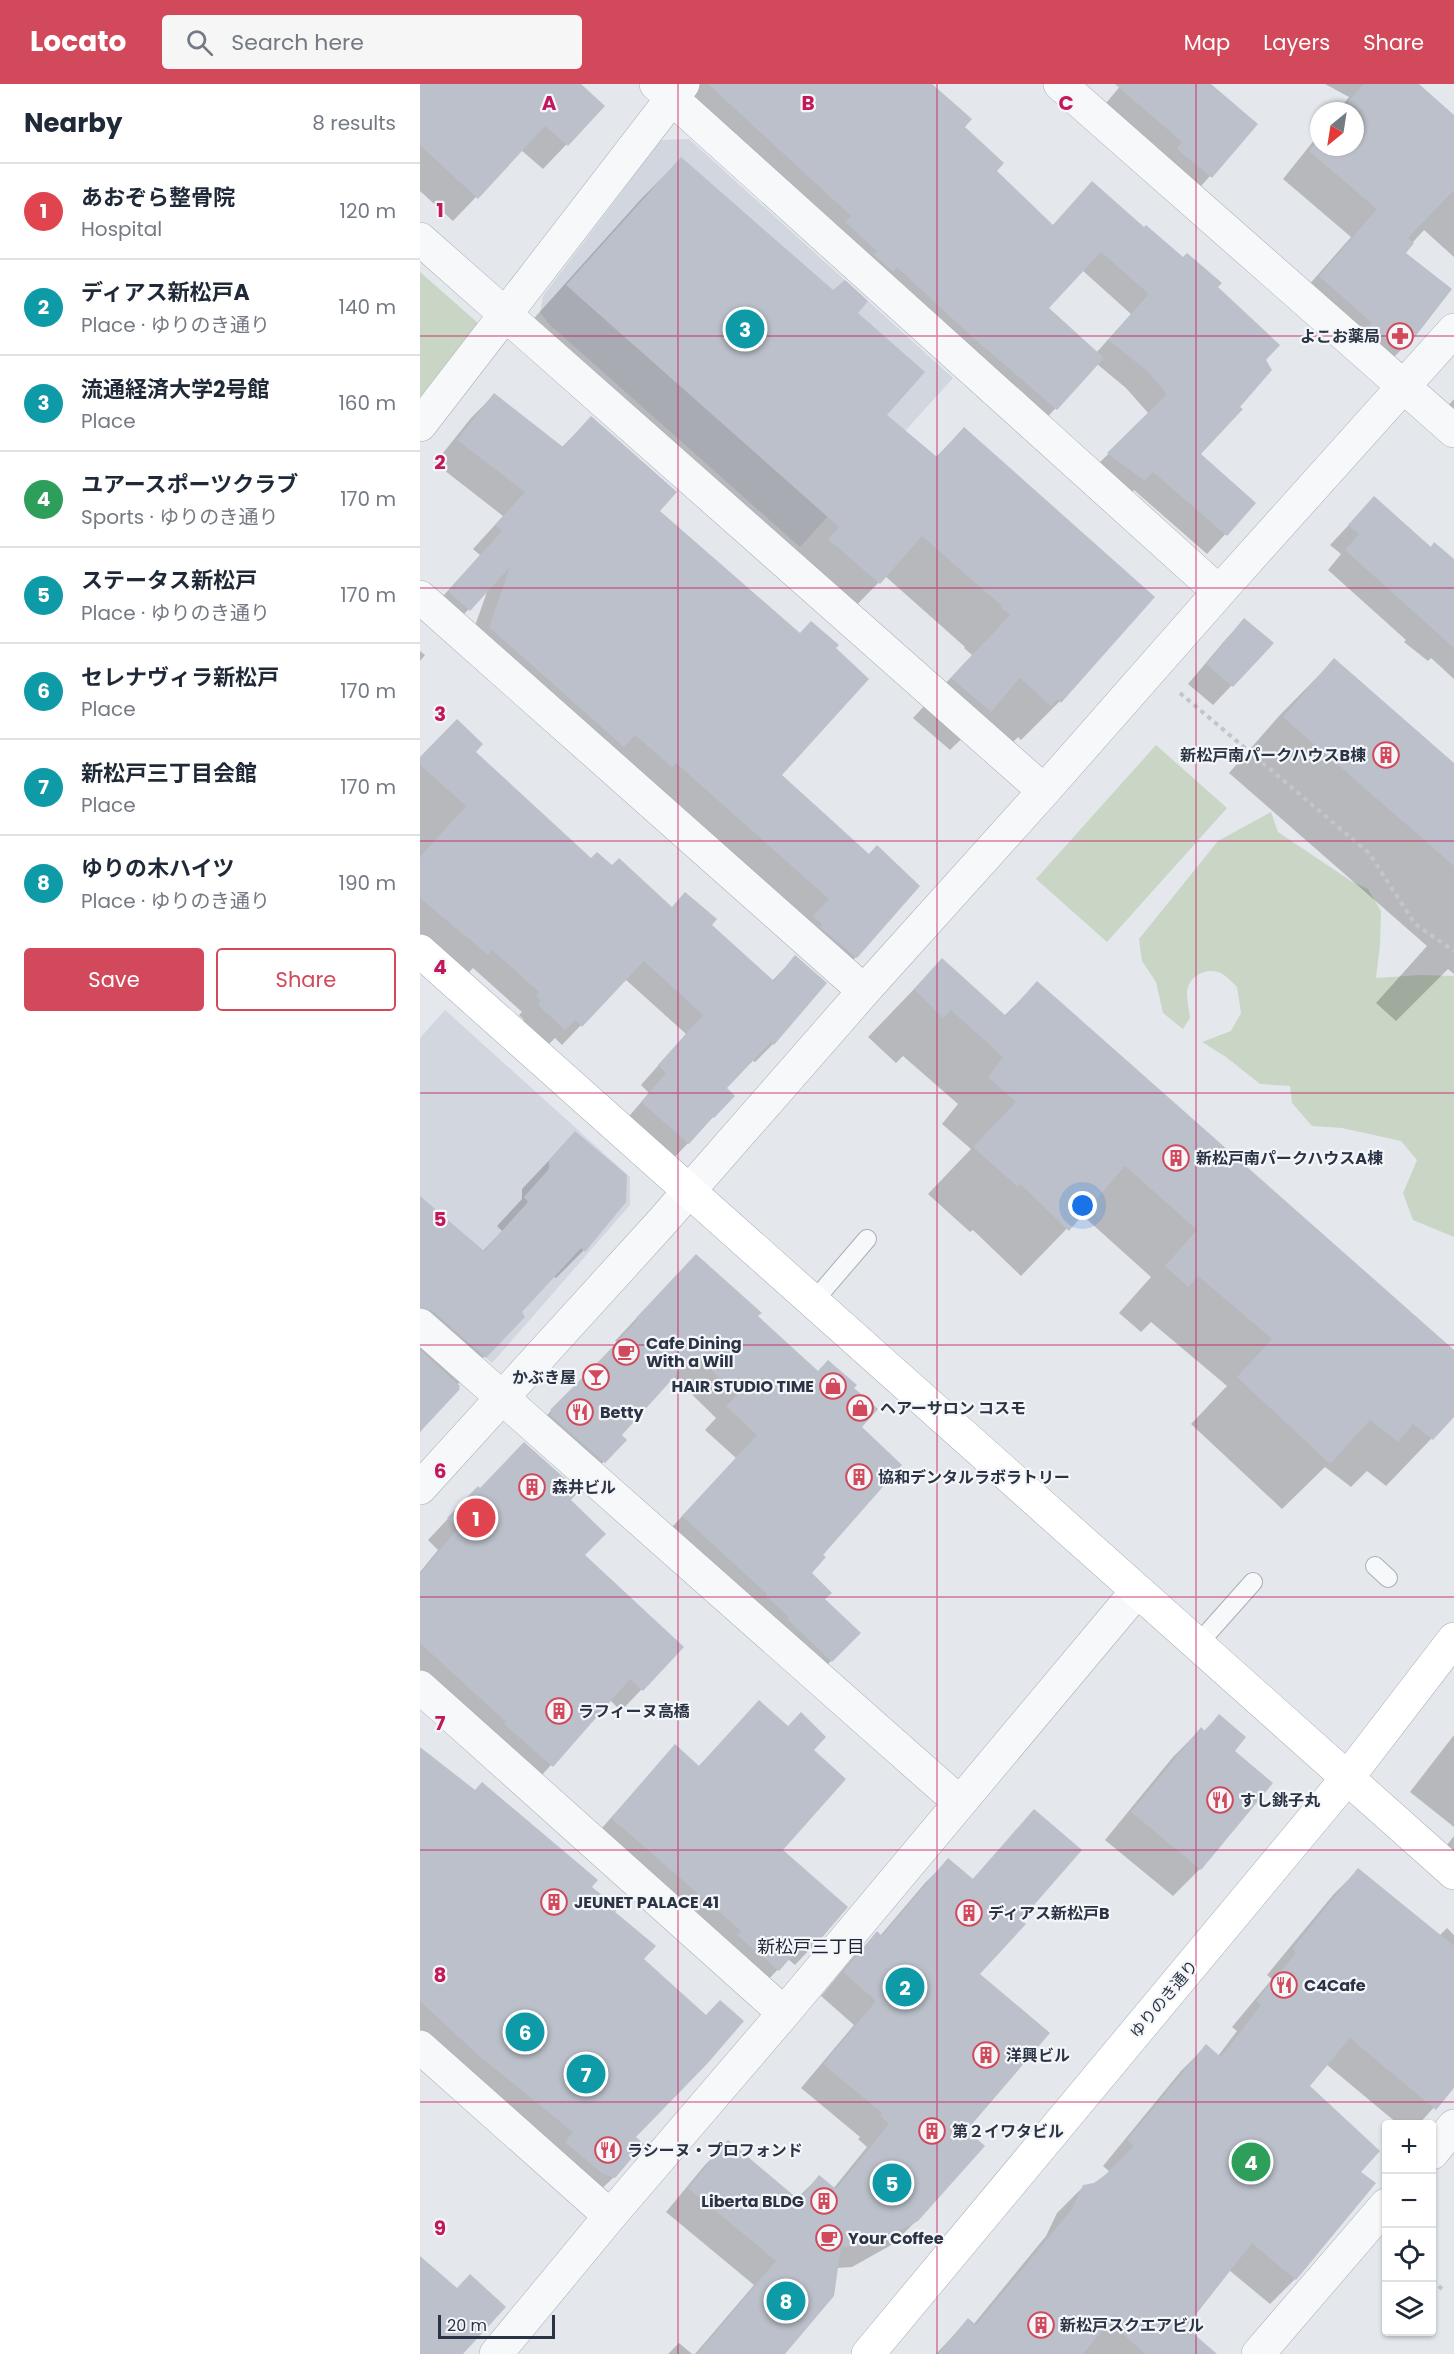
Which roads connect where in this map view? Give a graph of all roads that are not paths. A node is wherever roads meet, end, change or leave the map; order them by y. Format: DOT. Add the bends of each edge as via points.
graph roads {
  1 [pos="1060,84"];
  2 [pos="671,89"];
  3 [pos="420,239"];
  4 [pos="505,314"];
  5 [pos="1454,330"];
  6 [pos="1404,387"];
  7 [pos="420,425"];
  8 [pos="1454,432"];
  9 [pos="1219,592"];
  10 [pos="420,597"];
  11 [pos="1044,791"];
  12 [pos="420,951"];
  13 [pos="864,991"];
  14 [pos="688,1191"];
  15 [pos="867,1239"];
  16 [pos="813,1302"];
  17 [pos="420,1324"];
  18 [pos="503,1398"];
  19 [pos="420,1488"];
  20 [pos="1253,1582"];
  21 [pos="1137,1591"];
  22 [pos="1454,1639"];
  23 [pos="1197,1645"];
  24 [pos="420,1687"];
  25 [pos="1348,1777"];
  26 [pos="958,1802"];
  27 [pos="1454,1873"];
  28 [pos="784,2013"];
  29 [pos="420,2047"];
  30 [pos="1454,2126"];
  31 [pos="1436,2147"];
  32 [pos="1382,2210"];
  33 [pos="610,2216"];
  34 [pos="496,2354"];
  35 [pos="868,2354"];
  36 [pos="1258,2354"];
  1 -- 6 [label="street"];
  2 -- 4 [label="street"];
  2 -- 9 [label="street"];
  3 -- 4 [label="street"];
  4 -- 7 [label="street"];
  4 -- 11 [label="street"];
  5 -- 6 [label="street"];
  6 -- 8 [label="street"];
  6 -- 9 [label="street"];
  9 -- 11 [label="street"];
  10 -- 13 [label="street"];
  11 -- 13 [label="street"];
  12 -- 14 [label="street"];
  13 -- 14 [label="street"];
  14 -- 16 [label="street"];
  14 -- 18 [label="street"];
  15 -- 16 [label="lane"];
  16 -- 21 [label="street"];
  17 -- 18 [label="street"];
  18 -- 19 [label="street"];
  18 -- 26 [label="street"];
  20 -- 23 [label="lane"];
  21 -- 23 [label="street"];
  21 -- 26 [label="street"];
  22 -- 25 [label="street, ゆりのき通り"];
  23 -- 25 [label="street"];
  24 -- 28 [label="street"];
  25 -- 27 [label="street"];
  25 -- 35 [label="street, ゆりのき通り"];
  26 -- 28 [label="street"];
  28 -- 33 [label="street"];
  29 -- 33 [label="street"];
  30 -- 31 [label="street"];
  32 -- 36 [label="street"];
  33 -- 34 [label="street"];
}
